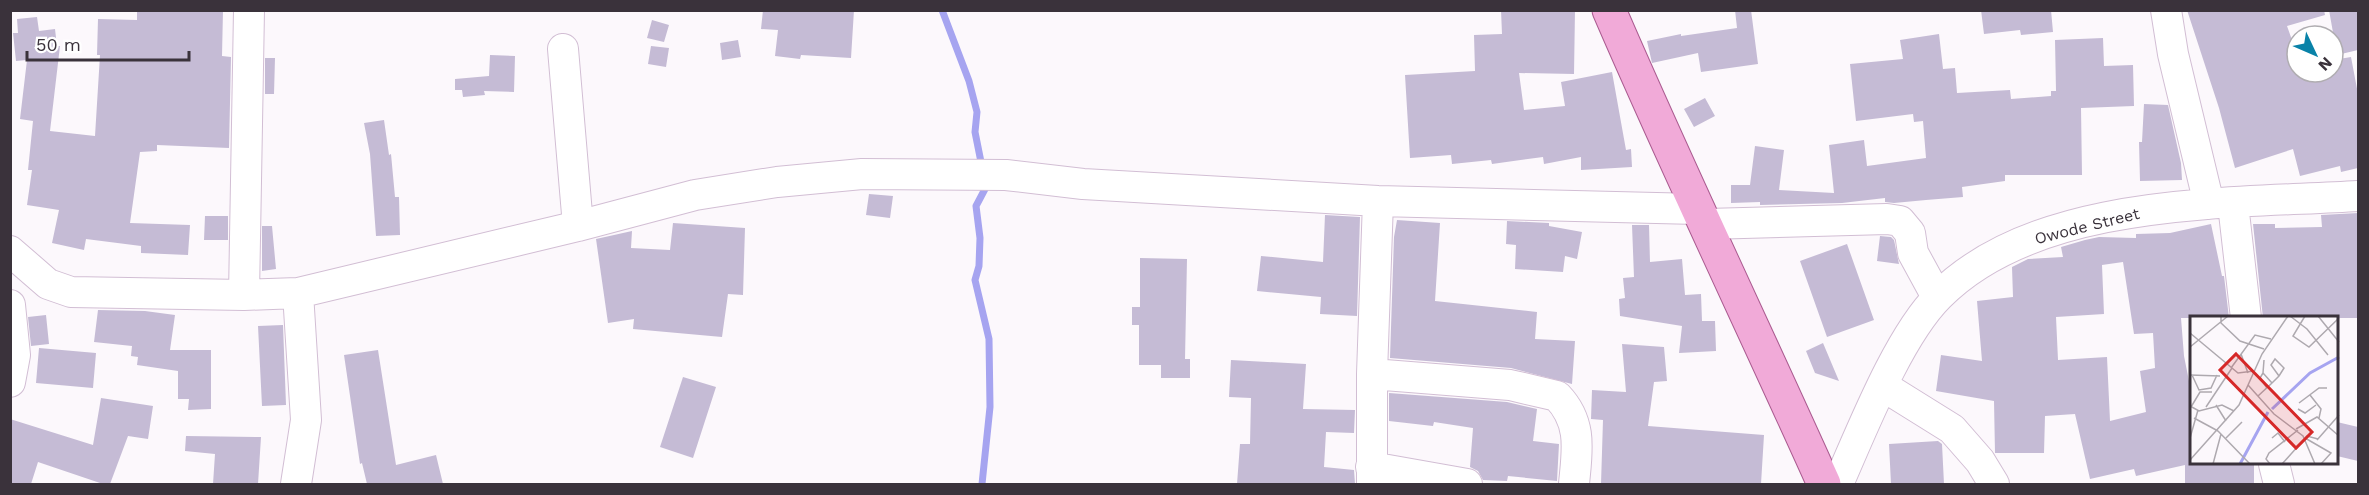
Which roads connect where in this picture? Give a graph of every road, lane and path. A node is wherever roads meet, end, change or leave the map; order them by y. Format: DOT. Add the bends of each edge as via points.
graph roads {
  1 [pos="249,10"];
  2 [pos="1610,10"];
  3 [pos="2166,10"];
  4 [pos="563,49"];
  5 [pos="2358,196"];
  6 [pos="1378,201"];
  7 [pos="2221,204"];
  8 [pos="1702,217"];
  9 [pos="578,226"];
  10 [pos="10,251"];
  11 [pos="71,292"];
  12 [pos="298,292"];
  13 [pos="10,295"];
  14 [pos="244,295"];
  15 [pos="1937,297"];
  16 [pos="10,305"];
  17 [pos="2246,316"];
  18 [pos="1372,375"];
  19 [pos="10,382"];
  20 [pos="1883,386"];
  21 [pos="2274,465"];
  22 [pos="1372,476"];
  23 [pos="296,484"];
  24 [pos="1467,484"];
  25 [pos="1574,484"];
  26 [pos="1824,484"];
  27 [pos="1838,484"];
  28 [pos="1994,484"];
  29 [pos="2279,484"];
  1 -- 14 [label="street"];
  2 -- 8 [label="main road"];
  3 -- 7 [label="street" via="2173,54"];
  4 -- 9 [label="street"];
  5 -- 7 [label="street, Owode Street"];
  6 -- 8 [label="street"];
  6 -- 9 [label="street" via="1083,184 1006,175 862,174 695,195"];
  6 -- 18 [label="street"];
  7 -- 15 [label="street, Owode Street" via="2119,215 2046,233 1985,259"];
  7 -- 17 [label="street"];
  8 -- 15 [label="street" via="1900,221 1910,233 1913,253"];
  8 -- 26 [label="main road"];
  9 -- 12 [label="street"];
  10 -- 11 [label="street" via="48,284"];
  11 -- 13 [label="street"];
  11 -- 14 [label="street"];
  12 -- 14 [label="street"];
  12 -- 23 [label="street" via="306,420"];
  15 -- 20 [label="street, Owode Street"];
  16 -- 19 [label="street" via="15,356"];
  18 -- 22 [label="street"];
  18 -- 25 [label="street" via="1510,385 1557,396 1575,422 1578,441"];
  20 -- 27 [label="street, Owode Street"];
  20 -- 28 [label="street" via="1952,429"];
  21 -- 29 [label="street"];
  22 -- 24 [label="street"];
}
